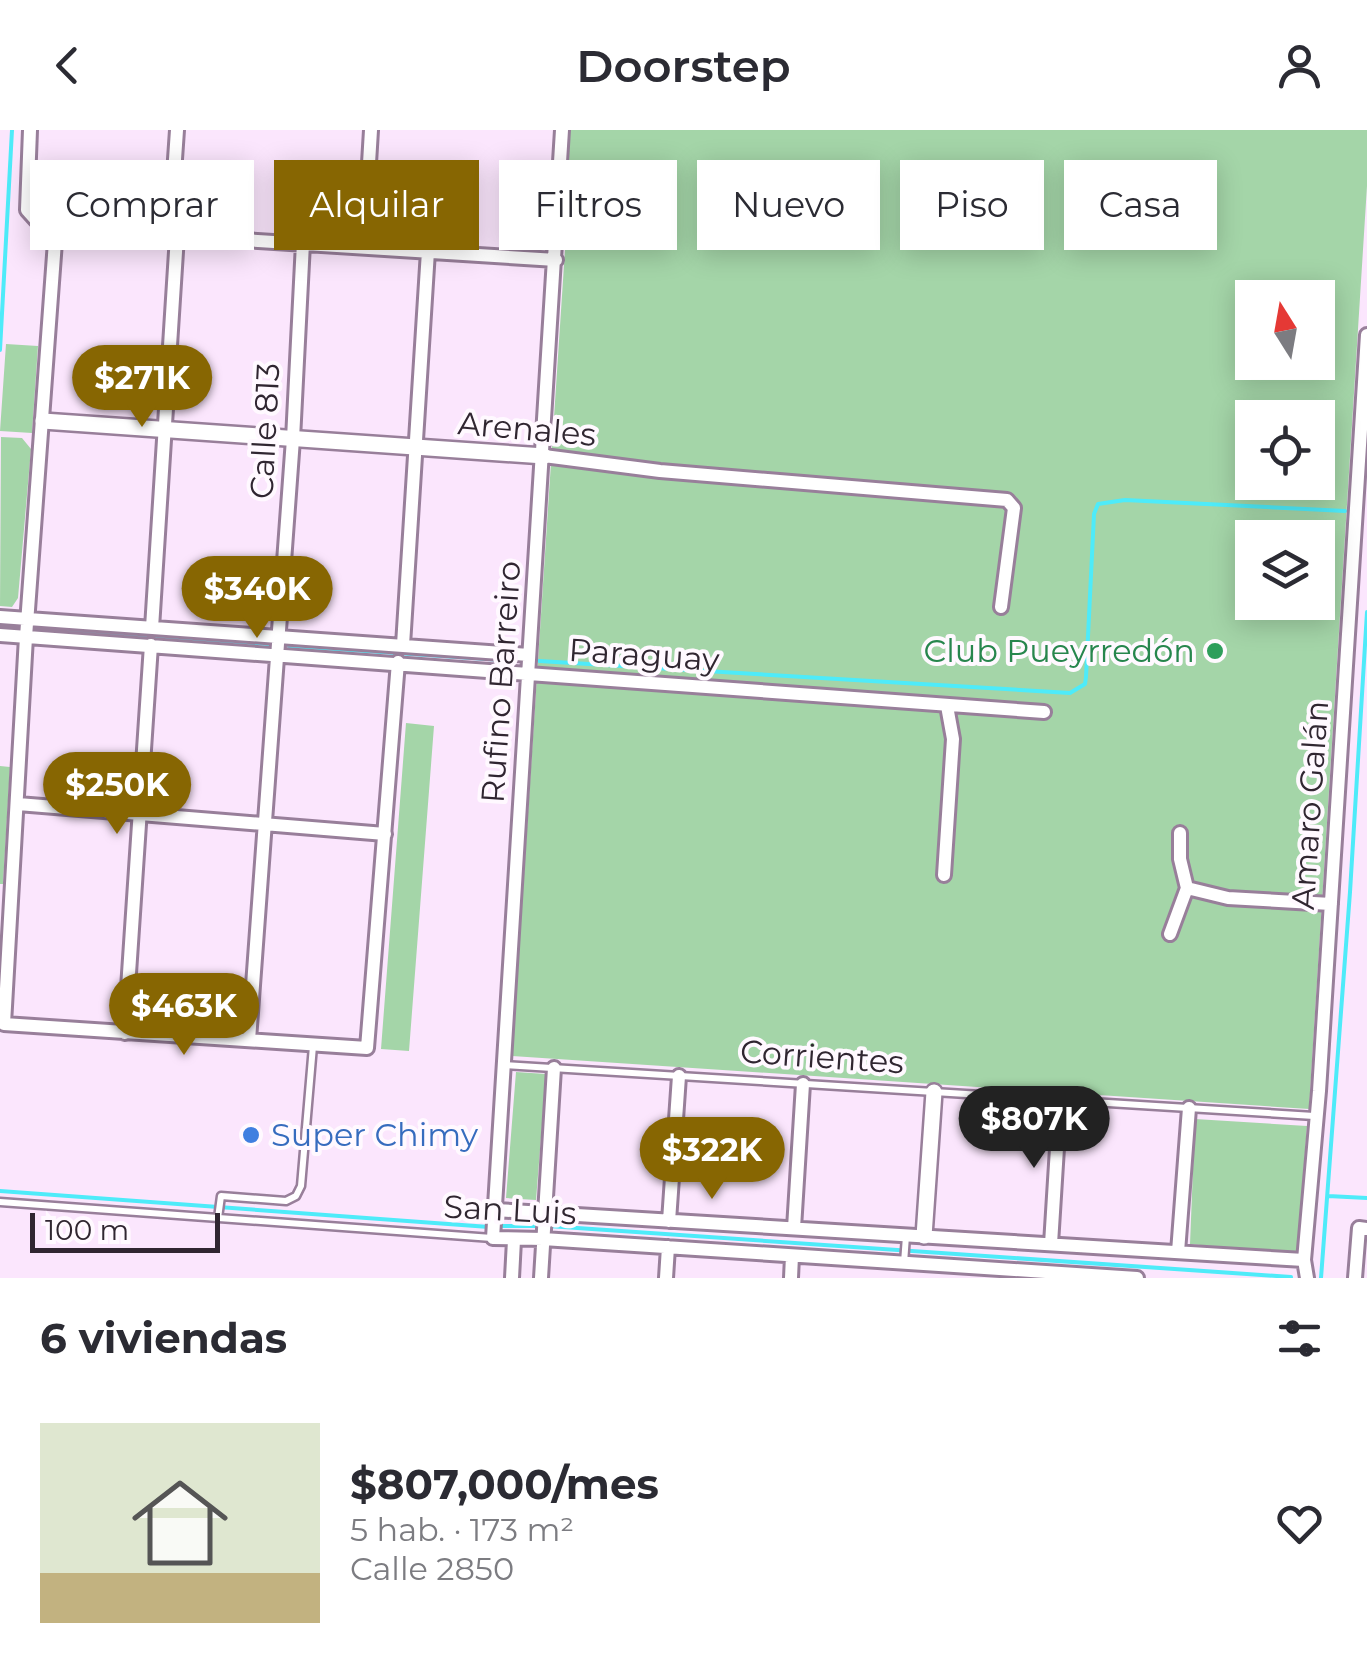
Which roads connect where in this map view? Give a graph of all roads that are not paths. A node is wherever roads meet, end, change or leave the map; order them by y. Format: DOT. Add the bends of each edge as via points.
graph roads {
  1 [pos="30,130"];
  2 [pos="177,130"];
  3 [pos="371,130"];
  4 [pos="562,130"];
  5 [pos="175,160"];
  6 [pos="369,160"];
  7 [pos="30,213"];
  8 [pos="54,250"];
  9 [pos="176,250"];
  10 [pos="302,250"];
  11 [pos="412,250"];
  12 [pos="428,251"];
  13 [pos="556,260"];
  14 [pos="1367,334"];
  15 [pos="42,422"];
  16 [pos="163,430"];
  17 [pos="293,439"];
  18 [pos="416,447"];
  19 [pos="544,456"];
  20 [pos="1001,606"];
  21 [pos="0,617"];
  22 [pos="28,619"];
  23 [pos="152,628"];
  24 [pos="0,635"];
  25 [pos="26,636"];
  26 [pos="279,637"];
  27 [pos="151,645"];
  28 [pos="403,645"];
  29 [pos="278,654"];
  30 [pos="529,655"];
  31 [pos="398,662"];
  32 [pos="528,674"];
  33 [pos="947,706"];
  34 [pos="1044,712"];
  35 [pos="18,804"];
  36 [pos="140,814"];
  37 [pos="264,824"];
  38 [pos="1180,832"];
  39 [pos="385,834"];
  40 [pos="944,875"];
  41 [pos="1187,888"];
  42 [pos="1331,904"];
  43 [pos="1170,934"];
  44 [pos="124,1033"];
  45 [pos="249,1040"];
  46 [pos="314,1044"];
  47 [pos="505,1065"];
  48 [pos="554,1068"];
  49 [pos="679,1076"];
  50 [pos="804,1084"];
  51 [pos="934,1092"];
  52 [pos="1060,1100"];
  53 [pos="1188,1108"];
  54 [pos="1316,1116"];
  55 [pos="0,1202"];
  56 [pos="496,1210"];
  57 [pos="546,1213"];
  58 [pos="218,1218"];
  59 [pos="669,1221"];
  60 [pos="794,1228"];
  61 [pos="1363,1228"];
  62 [pos="906,1234"];
  63 [pos="924,1236"];
  64 [pos="493,1238"];
  65 [pos="543,1238"];
  66 [pos="514,1240"];
  67 [pos="1052,1244"];
  68 [pos="668,1247"];
  69 [pos="1178,1252"];
  70 [pos="792,1256"];
  71 [pos="1304,1260"];
  72 [pos="912,1268"];
  73 [pos="1046,1275"];
  74 [pos="512,1278"];
  75 [pos="541,1278"];
  76 [pos="666,1278"];
  77 [pos="791,1278"];
  78 [pos="1137,1278"];
  79 [pos="1307,1278"];
  80 [pos="1355,1278"];
  1 -- 7 [label="street"];
  2 -- 5 [label="street"];
  3 -- 6 [label="street"];
  4 -- 13 [label="street, Rufino Barreiro"];
  8 -- 15 [label="street"];
  9 -- 16 [label="street"];
  10 -- 17 [label="street, Calle 813"];
  11 -- 12 [label="street"];
  12 -- 13 [label="street"];
  12 -- 18 [label="street"];
  13 -- 19 [label="street, Rufino Barreiro"];
  14 -- 42 [label="street, Amaro Galán"];
  15 -- 16 [label="street, Arenales"];
  15 -- 22 [label="street"];
  16 -- 17 [label="street, Arenales"];
  16 -- 23 [label="street"];
  17 -- 18 [label="street, Arenales"];
  17 -- 26 [label="street, Calle 813"];
  18 -- 19 [label="street, Arenales"];
  18 -- 28 [label="street"];
  19 -- 20 [label="street, Arenales" via="1006,500 1014,508 1014,524"];
  19 -- 30 [label="street, Rufino Barreiro"];
  21 -- 22 [label="street, Paraguay"];
  22 -- 23 [label="street, Paraguay"];
  22 -- 25 [label="street"];
  23 -- 26 [label="street, Paraguay"];
  24 -- 25 [label="street, Paraguay"];
  25 -- 27 [label="street, Paraguay"];
  25 -- 35 [label="street"];
  26 -- 28 [label="street, Paraguay"];
  26 -- 29 [label="street, Calle 813"];
  27 -- 29 [label="street, Paraguay"];
  27 -- 36 [label="street"];
  28 -- 30 [label="street, Paraguay"];
  29 -- 31 [label="street, Paraguay"];
  29 -- 37 [label="street, Calle 813"];
  30 -- 32 [label="street, Rufino Barreiro"];
  31 -- 32 [label="street, Paraguay"];
  31 -- 39 [label="street"];
  32 -- 33 [label="street, Paraguay"];
  32 -- 47 [label="street, Rufino Barreiro"];
  33 -- 34 [label="street, Paraguay"];
  33 -- 40 [label="street" via="953,739"];
  35 -- 36 [label="street"];
  35 -- 44 [label="street" via="4,1024"];
  36 -- 37 [label="street"];
  36 -- 44 [label="street"];
  37 -- 39 [label="street"];
  37 -- 45 [label="street, Calle 813"];
  38 -- 41 [label="street"];
  39 -- 46 [label="street" via="367,1048"];
  41 -- 42 [label="street" via="1228,898"];
  41 -- 43 [label="street"];
  42 -- 54 [label="street, Amaro Galán"];
  44 -- 45 [label="street"];
  45 -- 46 [label="street"];
  46 -- 58 [label="lane" via="296,1196 221,1196"];
  47 -- 48 [label="lane, Corrientes"];
  47 -- 56 [label="street, Rufino Barreiro"];
  48 -- 49 [label="lane, Corrientes"];
  48 -- 57 [label="street"];
  49 -- 50 [label="lane, Corrientes"];
  49 -- 59 [label="street"];
  50 -- 51 [label="lane, Corrientes"];
  50 -- 60 [label="street"];
  51 -- 52 [label="lane, Corrientes"];
  51 -- 63 [label="street"];
  52 -- 53 [label="lane, Corrientes"];
  52 -- 67 [label="street"];
  53 -- 54 [label="lane, Corrientes"];
  53 -- 69 [label="street"];
  54 -- 71 [label="street, Amaro Galán"];
  55 -- 58 [label="lane, San Luis"];
  56 -- 57 [label="street, San Luis"];
  56 -- 64 [label="street, Rufino Barreiro"];
  57 -- 59 [label="street, San Luis"];
  57 -- 65 [label="street"];
  58 -- 64 [label="lane, San Luis"];
  59 -- 60 [label="street, San Luis"];
  60 -- 62 [label="street, San Luis"];
  61 -- 80 [label="street"];
  62 -- 63 [label="street, San Luis"];
  62 -- 72 [label="lane"];
  63 -- 67 [label="street, San Luis"];
  64 -- 66 [label="street, San Luis"];
  65 -- 66 [label="street, San Luis"];
  65 -- 68 [label="street, San Luis"];
  65 -- 75 [label="street"];
  66 -- 74 [label="street"];
  67 -- 69 [label="street, San Luis"];
  68 -- 70 [label="street, San Luis"];
  68 -- 76 [label="street"];
  69 -- 71 [label="street, San Luis"];
  70 -- 72 [label="street, San Luis"];
  70 -- 77 [label="street"];
  71 -- 79 [label="street, Amaro Galán"];
  72 -- 73 [label="street, San Luis"];
  73 -- 78 [label="street, San Luis"];
}
